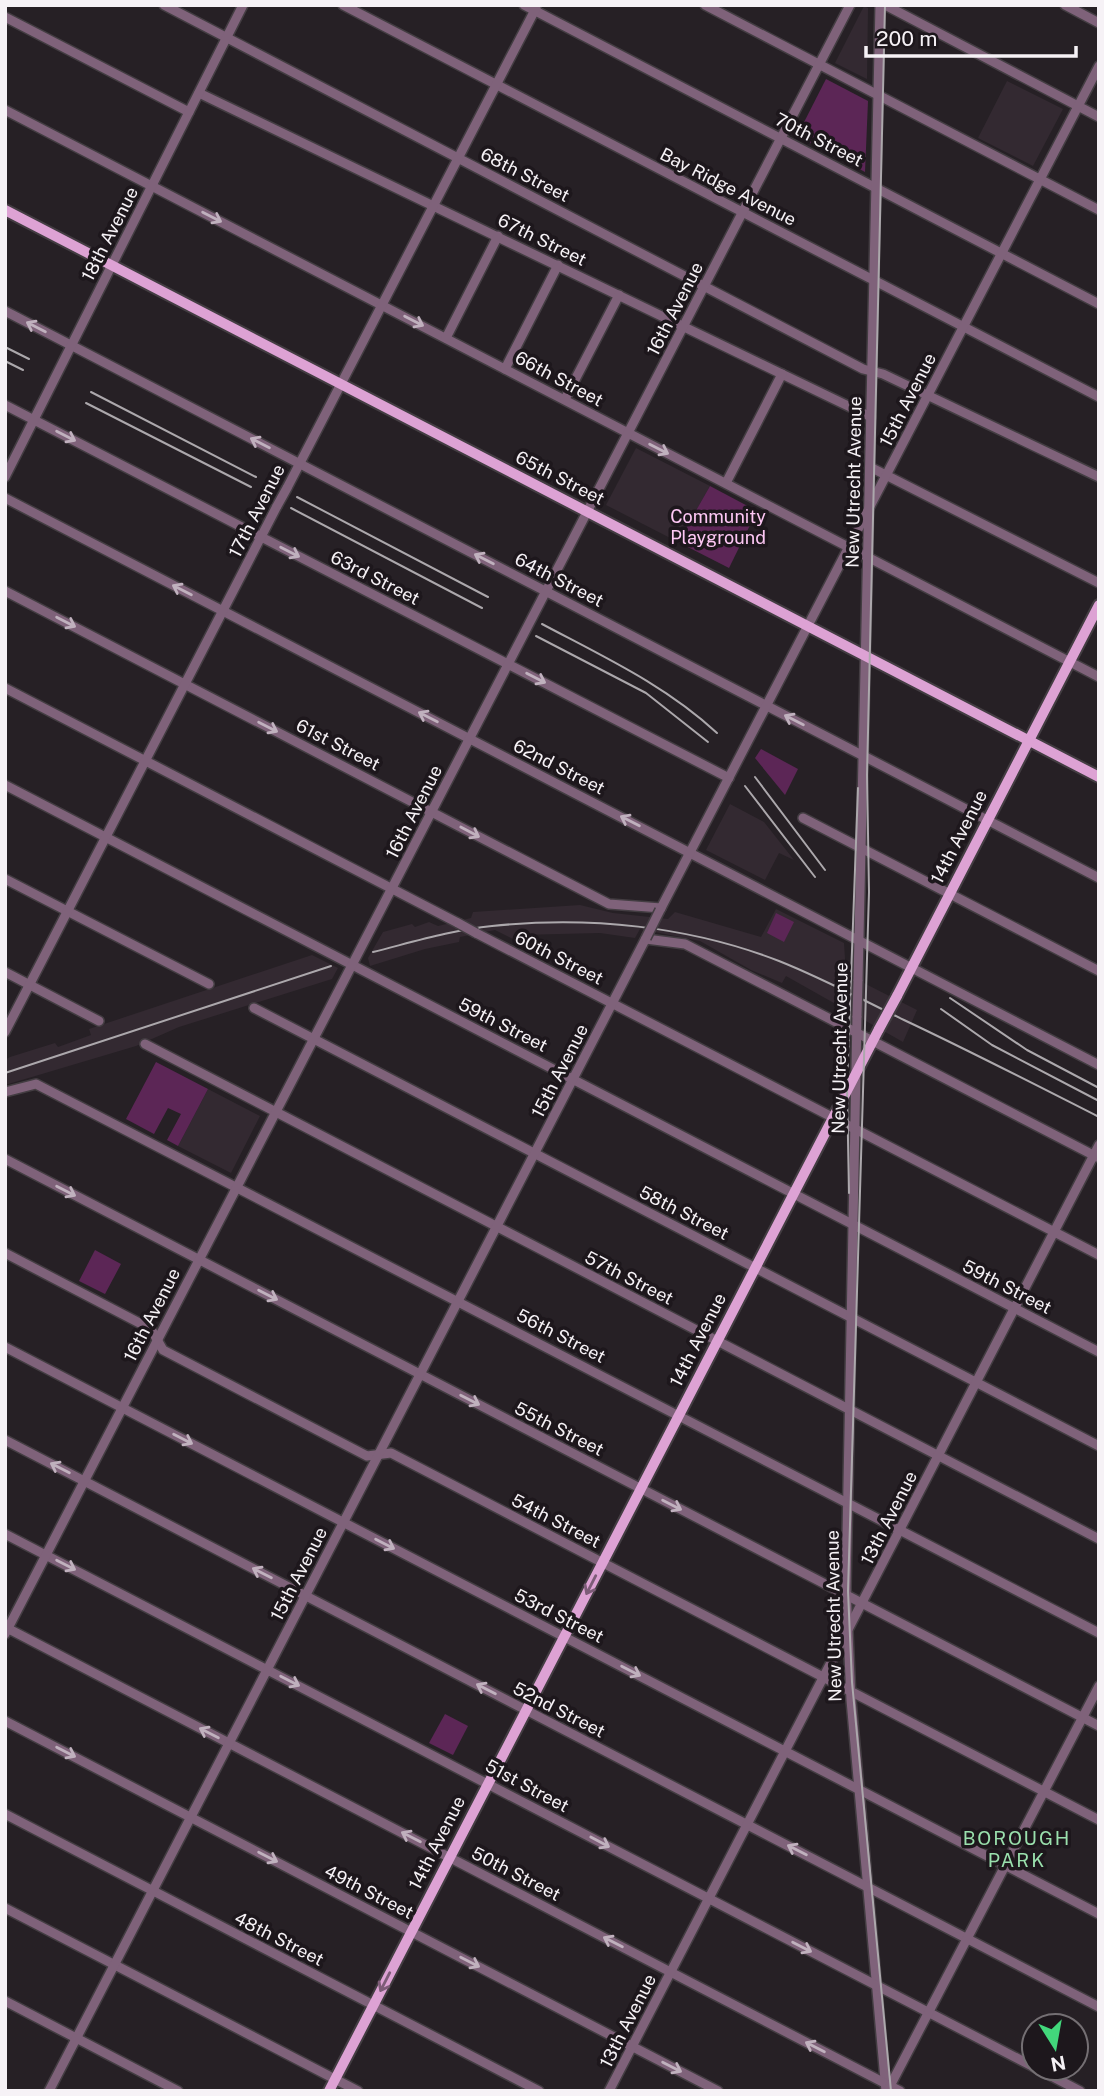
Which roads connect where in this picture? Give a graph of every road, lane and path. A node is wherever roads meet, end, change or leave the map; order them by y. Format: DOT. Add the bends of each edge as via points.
graph roads {
  1 [pos="164,5"];
  2 [pos="243,5"];
  3 [pos="343,5"];
  4 [pos="524,5"];
  5 [pos="705,5"];
  6 [pos="850,5"];
  7 [pos="883,5"];
  8 [pos="1065,5"];
  9 [pos="536,8"];
  10 [pos="5,17"];
  11 [pos="1099,23"];
  12 [pos="226,38"];
  13 [pos="819,65"];
  14 [pos="1099,65"];
  15 [pos="496,84"];
  16 [pos="199,93"];
  17 [pos="877,95"];
  18 [pos="1078,107"];
  19 [pos="5,110"];
  20 [pos="189,112"];
  21 [pos="1099,117"];
  22 [pos="781,138"];
  23 [pos="458,158"];
  24 [pos="1040,180"];
  25 [pos="151,186"];
  26 [pos="875,187"];
  27 [pos="433,206"];
  28 [pos="1099,210"];
  29 [pos="5,211"];
  30 [pos="742,212"];
  31 [pos="498,236"];
  32 [pos="1002,254"];
  33 [pos="112,265"];
  34 [pos="558,265"];
  35 [pos="873,279"];
  36 [pos="704,285"];
  37 [pos="619,295"];
  38 [pos="1099,303"];
  39 [pos="382,305"];
  40 [pos="5,311"];
  41 [pos="684,326"];
  42 [pos="964,327"];
  43 [pos="446,338"];
  44 [pos="72,345"];
  45 [pos="505,369"];
  46 [pos="872,371"];
  47 [pos="782,374"];
  48 [pos="341,384"];
  49 [pos="928,396"];
  50 [pos="1099,397"];
  51 [pos="565,399"];
  52 [pos="5,405"];
  53 [pos="871,417"];
  54 [pos="34,420"];
  55 [pos="629,433"];
  56 [pos="300,463"];
  57 [pos="870,467"];
  58 [pos="888,475"];
  59 [pos="5,477"];
  60 [pos="1099,477"];
  61 [pos="726,483"];
  62 [pos="5,498"];
  63 [pos="587,512"];
  64 [pos="869,513"];
  65 [pos="261,537"];
  66 [pos="850,548"];
  67 [pos="868,557"];
  68 [pos="1099,583"];
  69 [pos="5,591"];
  70 [pos="546,591"];
  71 [pos="1099,605"];
  72 [pos="223,611"];
  73 [pos="808,627"];
  74 [pos="867,657"];
  75 [pos="1069,662"];
  76 [pos="508,664"];
  77 [pos="1099,677"];
  78 [pos="185,684"];
  79 [pos="5,688"];
  80 [pos="767,705"];
  81 [pos="470,738"];
  82 [pos="1028,741"];
  83 [pos="863,755"];
  84 [pos="145,761"];
  85 [pos="729,778"];
  86 [pos="1099,778"];
  87 [pos="5,785"];
  88 [pos="432,812"];
  89 [pos="803,818"];
  90 [pos="988,820"];
  91 [pos="106,838"];
  92 [pos="860,848"];
  93 [pos="690,853"];
  94 [pos="1099,878"];
  95 [pos="5,879"];
  96 [pos="392,888"];
  97 [pos="950,894"];
  98 [pos="661,909"];
  99 [pos="68,911"];
  100 [pos="646,938"];
  101 [pos="859,940"];
  102 [pos="352,965"];
  103 [pos="912,968"];
  104 [pos="1099,971"];
  105 [pos="5,972"];
  106 [pos="209,984"];
  107 [pos="29,985"];
  108 [pos="613,1003"];
  109 [pos="254,1008"];
  110 [pos="99,1021"];
  111 [pos="5,1032"];
  112 [pos="856,1032"];
  113 [pos="314,1039"];
  114 [pos="873,1041"];
  115 [pos="145,1044"];
  116 [pos="1099,1065"];
  117 [pos="855,1075"];
  118 [pos="573,1079"];
  119 [pos="5,1092"];
  120 [pos="276,1112"];
  121 [pos="833,1117"];
  122 [pos="854,1128"];
  123 [pos="1099,1146"];
  124 [pos="535,1153"];
  125 [pos="1096,1157"];
  126 [pos="5,1159"];
  127 [pos="237,1186"];
  128 [pos="794,1194"];
  129 [pos="853,1225"];
  130 [pos="497,1227"];
  131 [pos="1054,1232"];
  132 [pos="5,1254"];
  133 [pos="1099,1255"];
  134 [pos="199,1260"];
  135 [pos="756,1268"];
  136 [pos="458,1301"];
  137 [pos="1014,1308"];
  138 [pos="851,1317"];
  139 [pos="157,1340"];
  140 [pos="717,1341"];
  141 [pos="5,1347"];
  142 [pos="1099,1352"];
  143 [pos="420,1374"];
  144 [pos="976,1382"];
  145 [pos="123,1408"];
  146 [pos="850,1410"];
  147 [pos="679,1415"];
  148 [pos="5,1440"];
  149 [pos="1099,1446"];
  150 [pos="379,1455"];
  151 [pos="938,1456"];
  152 [pos="84,1481"];
  153 [pos="641,1489"];
  154 [pos="848,1502"];
  155 [pos="344,1522"];
  156 [pos="900,1530"];
  157 [pos="5,1534"];
  158 [pos="1099,1539"];
  159 [pos="46,1555"];
  160 [pos="603,1563"];
  161 [pos="305,1596"];
  162 [pos="846,1596"];
  163 [pos="862,1604"];
  164 [pos="6,1630"];
  165 [pos="848,1632"];
  166 [pos="1099,1633"];
  167 [pos="564,1636"];
  168 [pos="267,1670"];
  169 [pos="824,1678"];
  170 [pos="1099,1686"];
  171 [pos="850,1691"];
  172 [pos="526,1710"];
  173 [pos="1082,1718"];
  174 [pos="5,1721"];
  175 [pos="1099,1727"];
  176 [pos="229,1743"];
  177 [pos="785,1751"];
  178 [pos="488,1784"];
  179 [pos="859,1789"];
  180 [pos="1044,1792"];
  181 [pos="5,1814"];
  182 [pos="190,1817"];
  183 [pos="1099,1820"];
  184 [pos="747,1825"];
  185 [pos="450,1858"];
  186 [pos="1006,1865"];
  187 [pos="868,1888"];
  188 [pos="152,1891"];
  189 [pos="709,1899"];
  190 [pos="5,1908"];
  191 [pos="1099,1914"];
  192 [pos="411,1931"];
  193 [pos="968,1939"];
  194 [pos="114,1964"];
  195 [pos="671,1972"];
  196 [pos="877,1985"];
  197 [pos="5,2001"];
  198 [pos="373,2005"];
  199 [pos="1099,2007"];
  200 [pos="930,2012"];
  201 [pos="76,2038"];
  202 [pos="632,2046"];
  203 [pos="1020,2059"];
  204 [pos="335,2079"];
  205 [pos="1063,2082"];
  206 [pos="888,2088"];
  207 [pos="49,2091"];
  208 [pos="178,2091"];
  209 [pos="328,2091"];
  210 [pos="358,2091"];
  211 [pos="539,2091"];
  212 [pos="609,2091"];
  213 [pos="718,2091"];
  214 [pos="900,2091"];
  215 [pos="1080,2091"];
  1 -- 12 [label="street, 68th Street"];
  2 -- 12 [label="street, 18th Avenue"];
  3 -- 15 [label="street, Bay Ridge Avenue"];
  4 -- 9 [label="street, 70th Street"];
  5 -- 13 [label="street"];
  6 -- 13 [label="street, 16th Avenue"];
  7 -- 17 [label="street, New Utrecht Avenue"];
  7 -- 18 [label="street"];
  8 -- 11 [label="street"];
  9 -- 15 [label="street, 17th Avenue"];
  9 -- 22 [label="street, 70th Street"];
  10 -- 20 [label="street"];
  12 -- 16 [label="street, 18th Avenue"];
  12 -- 23 [label="street, 68th Street"];
  13 -- 17 [label="street"];
  13 -- 22 [label="street, 16th Avenue"];
  14 -- 18 [label="street, 15th Avenue"];
  15 -- 23 [label="street, 17th Avenue"];
  15 -- 30 [label="street, Bay Ridge Avenue"];
  16 -- 20 [label="street, 18th Avenue"];
  16 -- 27 [label="street, 67th Street"];
  17 -- 24 [label="street"];
  17 -- 26 [label="street, New Utrecht Avenue"];
  18 -- 21 [label="street"];
  18 -- 24 [label="street, 15th Avenue"];
  19 -- 25 [label="street, 66th Street"];
  20 -- 25 [label="street, 18th Avenue"];
  22 -- 26 [label="street, 70th Street"];
  22 -- 30 [label="street, 16th Avenue"];
  23 -- 27 [label="street, 17th Avenue"];
  23 -- 36 [label="street, 68th Street"];
  24 -- 28 [label="street"];
  24 -- 32 [label="street, 15th Avenue"];
  25 -- 33 [label="street, 18th Avenue"];
  25 -- 39 [label="street, 66th Street, one-way"];
  26 -- 32 [label="street, 70th Street"];
  26 -- 35 [label="street, New Utrecht Avenue"];
  27 -- 31 [label="street, 67th Street"];
  27 -- 39 [label="street, 17th Avenue"];
  29 -- 33 [label="main road, 65th Street"];
  30 -- 35 [label="street, Bay Ridge Avenue"];
  30 -- 36 [label="street, 16th Avenue"];
  31 -- 34 [label="street, 67th Street"];
  31 -- 43 [label="street"];
  32 -- 38 [label="street, 70th Street"];
  32 -- 42 [label="street, 15th Avenue"];
  33 -- 44 [label="street, 18th Avenue"];
  33 -- 48 [label="main road, 65th Street"];
  34 -- 37 [label="street, 67th Street"];
  34 -- 45 [label="street"];
  35 -- 42 [label="street, Bay Ridge Avenue"];
  35 -- 46 [label="street, New Utrecht Avenue"];
  36 -- 41 [label="street, 16th Avenue"];
  36 -- 46 [label="street, 68th Street"];
  37 -- 41 [label="street, 67th Street"];
  37 -- 51 [label="street"];
  39 -- 43 [label="street, 66th Street, one-way"];
  39 -- 48 [label="street, 17th Avenue"];
  44 -- 40 [label="street, 64th Street, one-way"];
  41 -- 47 [label="street, 67th Street"];
  41 -- 55 [label="street, 16th Avenue"];
  42 -- 49 [label="street, 15th Avenue"];
  42 -- 50 [label="street, Bay Ridge Avenue"];
  43 -- 45 [label="street, 66th Street"];
  44 -- 54 [label="street, 18th Avenue"];
  56 -- 44 [label="street, 64th Street, one-way"];
  45 -- 51 [label="street, 66th Street"];
  46 -- 49 [label="street, 68th Street"];
  46 -- 53 [label="street, New Utrecht Avenue"];
  47 -- 53 [label="street, 67th Street"];
  47 -- 61 [label="street"];
  48 -- 56 [label="street, 17th Avenue"];
  48 -- 63 [label="main road, 65th Street"];
  49 -- 58 [label="street, 15th Avenue"];
  49 -- 60 [label="street, 68th Street"];
  51 -- 55 [label="street, 66th Street"];
  52 -- 54 [label="street, 63rd Street"];
  53 -- 57 [label="street, New Utrecht Avenue"];
  54 -- 59 [label="street, 18th Avenue"];
  54 -- 65 [label="street, 63rd Street, one-way"];
  55 -- 61 [label="street, 66th Street, one-way"];
  55 -- 63 [label="street, 16th Avenue"];
  56 -- 65 [label="street, 17th Avenue, bridge"];
  70 -- 56 [label="street, 64th Street, one-way"];
  57 -- 58 [label="street"];
  57 -- 64 [label="street, New Utrecht Avenue"];
  58 -- 64 [label="street, 15th Avenue"];
  58 -- 68 [label="street"];
  61 -- 66 [label="street, 66th Street"];
  72 -- 62 [label="street, 62nd Street, one-way"];
  63 -- 70 [label="street, 16th Avenue"];
  63 -- 73 [label="main road, 65th Street"];
  64 -- 66 [label="street, 15th Avenue"];
  64 -- 67 [label="street, New Utrecht Avenue"];
  65 -- 72 [label="street, 17th Avenue"];
  65 -- 76 [label="street, 63rd Street, one-way"];
  66 -- 67 [label="street, 66th Street"];
  66 -- 73 [label="street, 15th Avenue"];
  67 -- 74 [label="street, New Utrecht Avenue"];
  67 -- 75 [label="street, 66th Street"];
  69 -- 78 [label="street, 61st Street, one-way"];
  70 -- 76 [label="street, 16th Avenue"];
  70 -- 80 [label="street, 64th Street"];
  71 -- 75 [label="main road, 14th Avenue"];
  72 -- 78 [label="street, 17th Avenue"];
  81 -- 72 [label="street, 62nd Street, one-way"];
  73 -- 74 [label="main road, 65th Street"];
  73 -- 80 [label="street, 15th Avenue"];
  74 -- 82 [label="main road, 65th Street"];
  74 -- 83 [label="street, New Utrecht Avenue"];
  75 -- 77 [label="street, 66th Street"];
  75 -- 82 [label="main road, 14th Avenue"];
  76 -- 81 [label="street, 16th Avenue"];
  76 -- 85 [label="street, 63rd Street, one-way"];
  78 -- 84 [label="street, 17th Avenue"];
  78 -- 88 [label="street, 61st Street, one-way"];
  79 -- 84 [label="street, 60th Street"];
  83 -- 80 [label="street, 64th Street, one-way"];
  80 -- 85 [label="street, 15th Avenue"];
  81 -- 88 [label="street, 16th Avenue"];
  93 -- 81 [label="street, 62nd Street, one-way"];
  82 -- 86 [label="main road, 65th Street"];
  82 -- 90 [label="main road, 14th Avenue"];
  83 -- 90 [label="street, 64th Street"];
  83 -- 92 [label="street, New Utrecht Avenue"];
  84 -- 91 [label="street, 17th Avenue"];
  84 -- 96 [label="street, 60th Street"];
  85 -- 93 [label="street, 15th Avenue"];
  87 -- 91 [label="street, 59th Street"];
  88 -- 96 [label="street, 16th Avenue"];
  88 -- 98 [label="street, 61st Street, one-way" via="610,904"];
  89 -- 92 [label="street"];
  90 -- 94 [label="street, 64th Street"];
  90 -- 97 [label="main road, 14th Avenue"];
  91 -- 99 [label="street, 17th Avenue"];
  91 -- 102 [label="street, 59th Street"];
  92 -- 97 [label="street"];
  92 -- 101 [label="street, New Utrecht Avenue"];
  93 -- 98 [label="street, 15th Avenue"];
  93 -- 101 [label="street, 62nd Street"];
  95 -- 99 [label="street"];
  96 -- 102 [label="street, 16th Avenue"];
  96 -- 108 [label="street, 60th Street, bridge"];
  97 -- 103 [label="main road, 14th Avenue"];
  97 -- 104 [label="street"];
  98 -- 100 [label="street, 15th Avenue, bridge"];
  99 -- 106 [label="street"];
  99 -- 107 [label="street, 17th Avenue"];
  100 -- 108 [label="street, 15th Avenue"];
  100 -- 112 [label="street" via="685,944"];
  101 -- 103 [label="street, 62nd Street"];
  101 -- 112 [label="street, New Utrecht Avenue, bridge"];
  102 -- 113 [label="street, 16th Avenue"];
  102 -- 118 [label="street, 59th Street"];
  103 -- 114 [label="main road, 14th Avenue, bridge"];
  103 -- 116 [label="street, 62nd Street"];
  105 -- 107 [label="street"];
  107 -- 110 [label="street"];
  107 -- 111 [label="street, 17th Avenue"];
  108 -- 118 [label="street, 15th Avenue"];
  108 -- 121 [label="street, 60th Street"];
  109 -- 113 [label="street, 58th Street"];
  112 -- 114 [label="street"];
  112 -- 117 [label="street, New Utrecht Avenue"];
  113 -- 120 [label="street, 16th Avenue"];
  113 -- 124 [label="street, 58th Street"];
  114 -- 117 [label="main road, 14th Avenue"];
  114 -- 125 [label="street"];
  115 -- 120 [label="street, 57th Street"];
  117 -- 121 [label="main road, 14th Avenue"];
  117 -- 122 [label="street, New Utrecht Avenue"];
  118 -- 124 [label="street, 15th Avenue"];
  118 -- 128 [label="street, 59th Street"];
  119 -- 127 [label="street, 56th Street" via="36,1084"];
  120 -- 127 [label="street, 16th Avenue"];
  120 -- 130 [label="street, 57th Street"];
  121 -- 122 [label="street, 60th Street"];
  121 -- 128 [label="main road, 14th Avenue"];
  122 -- 129 [label="street, New Utrecht Avenue"];
  122 -- 131 [label="street, 60th Street"];
  123 -- 125 [label="street, 13th Avenue"];
  124 -- 130 [label="street, 15th Avenue"];
  124 -- 135 [label="street, 58th Street"];
  125 -- 131 [label="street, 13th Avenue"];
  126 -- 134 [label="street, 55th Street, one-way"];
  127 -- 134 [label="street, 16th Avenue"];
  127 -- 136 [label="street, 56th Street"];
  128 -- 129 [label="street, 59th Street"];
  128 -- 135 [label="main road, 14th Avenue"];
  129 -- 137 [label="street, 59th Street"];
  129 -- 138 [label="street, New Utrecht Avenue"];
  130 -- 136 [label="street, 15th Avenue"];
  130 -- 140 [label="street, 57th Street"];
  131 -- 133 [label="street, 60th Street"];
  131 -- 137 [label="street, 13th Avenue"];
  132 -- 139 [label="street, 54th Street" via="151,1329"];
  134 -- 139 [label="street, 16th Avenue"];
  134 -- 143 [label="street, 55th Street, one-way"];
  135 -- 138 [label="street, 58th Street"];
  135 -- 140 [label="main road, 14th Avenue"];
  136 -- 143 [label="street, 15th Avenue"];
  136 -- 147 [label="street, 56th Street"];
  137 -- 142 [label="street, 59th Street"];
  137 -- 144 [label="street, 13th Avenue"];
  138 -- 144 [label="street, 58th Street"];
  138 -- 146 [label="street, New Utrecht Avenue"];
  139 -- 145 [label="street, 16th Avenue"];
  139 -- 150 [label="street, 54th Street" via="164,1351 355,1450"];
  140 -- 146 [label="street, 57th Street"];
  140 -- 147 [label="main road, 14th Avenue"];
  141 -- 145 [label="street, 53rd Street"];
  143 -- 150 [label="street, 15th Avenue"];
  143 -- 153 [label="street, 55th Street, one-way"];
  144 -- 149 [label="street, 58th Street"];
  144 -- 151 [label="street, 13th Avenue"];
  145 -- 152 [label="street, 16th Avenue"];
  145 -- 155 [label="street, 53rd Street, one-way"];
  146 -- 151 [label="street, 57th Street"];
  146 -- 154 [label="street, New Utrecht Avenue"];
  147 -- 153 [label="main road, 14th Avenue"];
  147 -- 154 [label="street, 56th Street"];
  152 -- 148 [label="street, 52nd Street, one-way"];
  150 -- 155 [label="street, 15th Avenue"];
  150 -- 160 [label="street, 54th Street" via="391,1453"];
  151 -- 156 [label="street, 13th Avenue"];
  151 -- 158 [label="street, 57th Street"];
  152 -- 159 [label="street, 16th Avenue"];
  161 -- 152 [label="street, 52nd Street, one-way"];
  153 -- 160 [label="main road, 14th Avenue"];
  153 -- 162 [label="street, 55th Street, one-way"];
  154 -- 156 [label="street, 56th Street"];
  154 -- 162 [label="street, New Utrecht Avenue"];
  155 -- 161 [label="street, 15th Avenue"];
  155 -- 167 [label="street, 53rd Street, one-way"];
  156 -- 163 [label="street, 13th Avenue"];
  156 -- 166 [label="street, 56th Street"];
  157 -- 159 [label="street, 51st Street"];
  159 -- 164 [label="street, 16th Avenue"];
  159 -- 168 [label="street, 51st Street, one-way"];
  160 -- 167 [label="main road, 14th Avenue, one-way"];
  160 -- 169 [label="street, 54th Street"];
  161 -- 168 [label="street, 15th Avenue"];
  172 -- 161 [label="street, 52nd Street, one-way"];
  162 -- 163 [label="street, 55th Street"];
  162 -- 165 [label="street, New Utrecht Avenue"];
  163 -- 165 [label="street, 13th Avenue"];
  163 -- 173 [label="street, 55th Street"];
  176 -- 164 [label="street, 50th Street, one-way"];
  165 -- 169 [label="street, 13th Avenue"];
  165 -- 171 [label="street, New Utrecht Avenue"];
  167 -- 172 [label="main road, 14th Avenue"];
  167 -- 177 [label="street, 53rd Street, one-way"];
  168 -- 176 [label="street, 15th Avenue"];
  168 -- 178 [label="street, 51st Street, one-way"];
  169 -- 171 [label="street, 54th Street"];
  169 -- 177 [label="street, 13th Avenue"];
  170 -- 173 [label="street"];
  171 -- 179 [label="street, New Utrecht Avenue"];
  171 -- 180 [label="street, 54th Street"];
  172 -- 178 [label="main road, 14th Avenue"];
  172 -- 184 [label="street, 52nd Street"];
  173 -- 175 [label="street, 55th Street"];
  173 -- 180 [label="street"];
  174 -- 182 [label="street, 49th Street, one-way"];
  176 -- 182 [label="street, 15th Avenue"];
  185 -- 176 [label="street, 50th Street, one-way"];
  177 -- 179 [label="street, 53rd Street"];
  177 -- 184 [label="street, 13th Avenue"];
  178 -- 185 [label="main road, 14th Avenue"];
  178 -- 189 [label="street, 51st Street, one-way"];
  179 -- 186 [label="street, 53rd Street"];
  179 -- 187 [label="street, New Utrecht Avenue"];
  180 -- 183 [label="street, 54th Street"];
  180 -- 186 [label="street"];
  181 -- 188 [label="street, 48th Street"];
  182 -- 188 [label="street, 15th Avenue"];
  182 -- 192 [label="street, 49th Street, one-way"];
  187 -- 184 [label="street, 52nd Street, one-way"];
  184 -- 189 [label="street, 13th Avenue"];
  185 -- 192 [label="main road, 14th Avenue"];
  195 -- 185 [label="street, 50th Street, one-way"];
  186 -- 191 [label="street, 53rd Street"];
  186 -- 193 [label="street"];
  187 -- 193 [label="street, 52nd Street"];
  187 -- 196 [label="street, New Utrecht Avenue"];
  188 -- 194 [label="street, 15th Avenue"];
  188 -- 198 [label="street, 48th Street"];
  189 -- 195 [label="street, 13th Avenue"];
  189 -- 196 [label="street, 51st Street, one-way"];
  190 -- 194 [label="street"];
  192 -- 198 [label="main road, 14th Avenue, one-way"];
  192 -- 202 [label="street, 49th Street, one-way"];
  193 -- 199 [label="street, 52nd Street"];
  193 -- 200 [label="street"];
  194 -- 201 [label="street, 15th Avenue"];
  194 -- 204 [label="street"];
  195 -- 202 [label="street, 13th Avenue"];
  206 -- 195 [label="street, 50th Street, one-way"];
  196 -- 200 [label="street, 51st Street"];
  196 -- 206 [label="street, New Utrecht Avenue"];
  197 -- 201 [label="street"];
  198 -- 204 [label="main road, 14th Avenue"];
  198 -- 211 [label="street, 48th Street"];
  200 -- 203 [label="street, 51st Street"];
  200 -- 206 [label="street"];
  201 -- 207 [label="street, 15th Avenue"];
  201 -- 208 [label="street"];
  202 -- 212 [label="street, 13th Avenue"];
  202 -- 213 [label="street, 49th Street, one-way"];
  204 -- 209 [label="main road, 14th Avenue"];
  204 -- 210 [label="street"];
  205 -- 215 [label="street, 51st Street"];
  206 -- 214 [label="street, 50th Street"];
}
